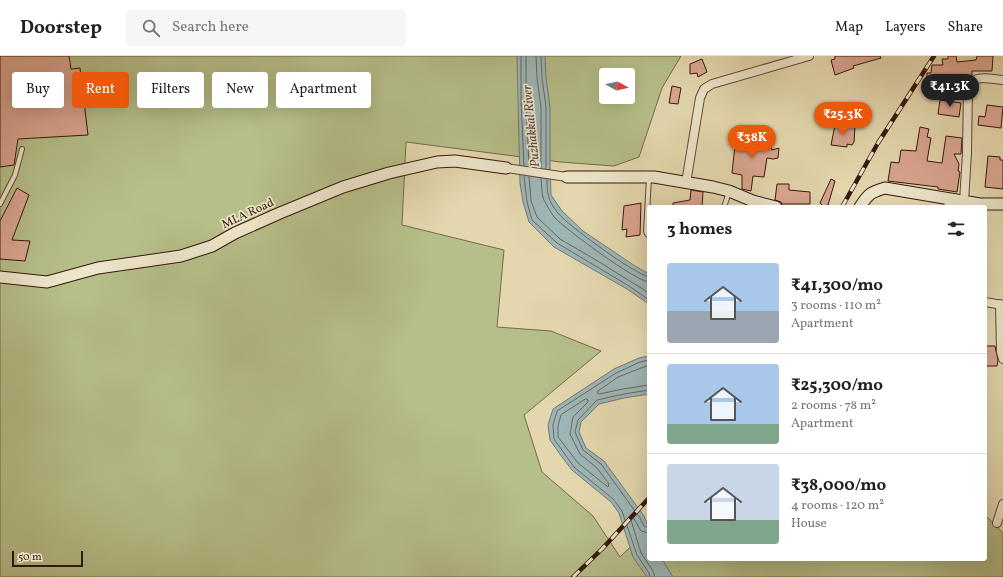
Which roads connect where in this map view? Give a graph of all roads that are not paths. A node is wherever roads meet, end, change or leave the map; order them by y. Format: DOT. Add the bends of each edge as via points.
graph roads {
  1 [pos="809,56"];
  2 [pos="1003,80"];
  3 [pos="22,149"];
  4 [pos="506,168"];
  5 [pos="567,177"];
  6 [pos="649,177"];
  7 [pos="686,183"];
  8 [pos="729,191"];
  9 [pos="964,202"];
  10 [pos="949,203"];
  11 [pos="0,204"];
  12 [pos="1003,204"];
  13 [pos="647,205"];
  14 [pos="725,205"];
  15 [pos="768,205"];
  16 [pos="861,205"];
  17 [pos="976,205"];
  18 [pos="987,205"];
  19 [pos="647,213"];
  20 [pos="647,234"];
  21 [pos="0,277"];
  22 [pos="987,302"];
  23 [pos="1001,304"];
  24 [pos="1003,359"];
  25 [pos="1003,504"];
  26 [pos="997,523"];
  1 -- 7 [label="street" via="712,84 704,89 700,98"];
  2 -- 9 [label="street" via="976,79 968,86"];
  3 -- 11 [label="lane" via="15,175"];
  4 -- 5 [label="street"];
  4 -- 21 [label="street, MLA Road" via="437,162 343,187 280,213 212,246 181,256 98,268 47,282"];
  5 -- 6 [label="street"];
  6 -- 7 [label="street"];
  6 -- 13 [label="lane"];
  7 -- 8 [label="street"];
  8 -- 14 [label="lane"];
  8 -- 15 [label="street"];
  9 -- 10 [label="street"];
  9 -- 17 [label="street"];
  10 -- 16 [label="street" via="885,188 867,196"];
  12 -- 18 [label="street"];
  19 -- 20 [label="lane"];
  22 -- 23 [label="street"];
  23 -- 24 [label="street"];
  25 -- 26 [label="street"];
}
